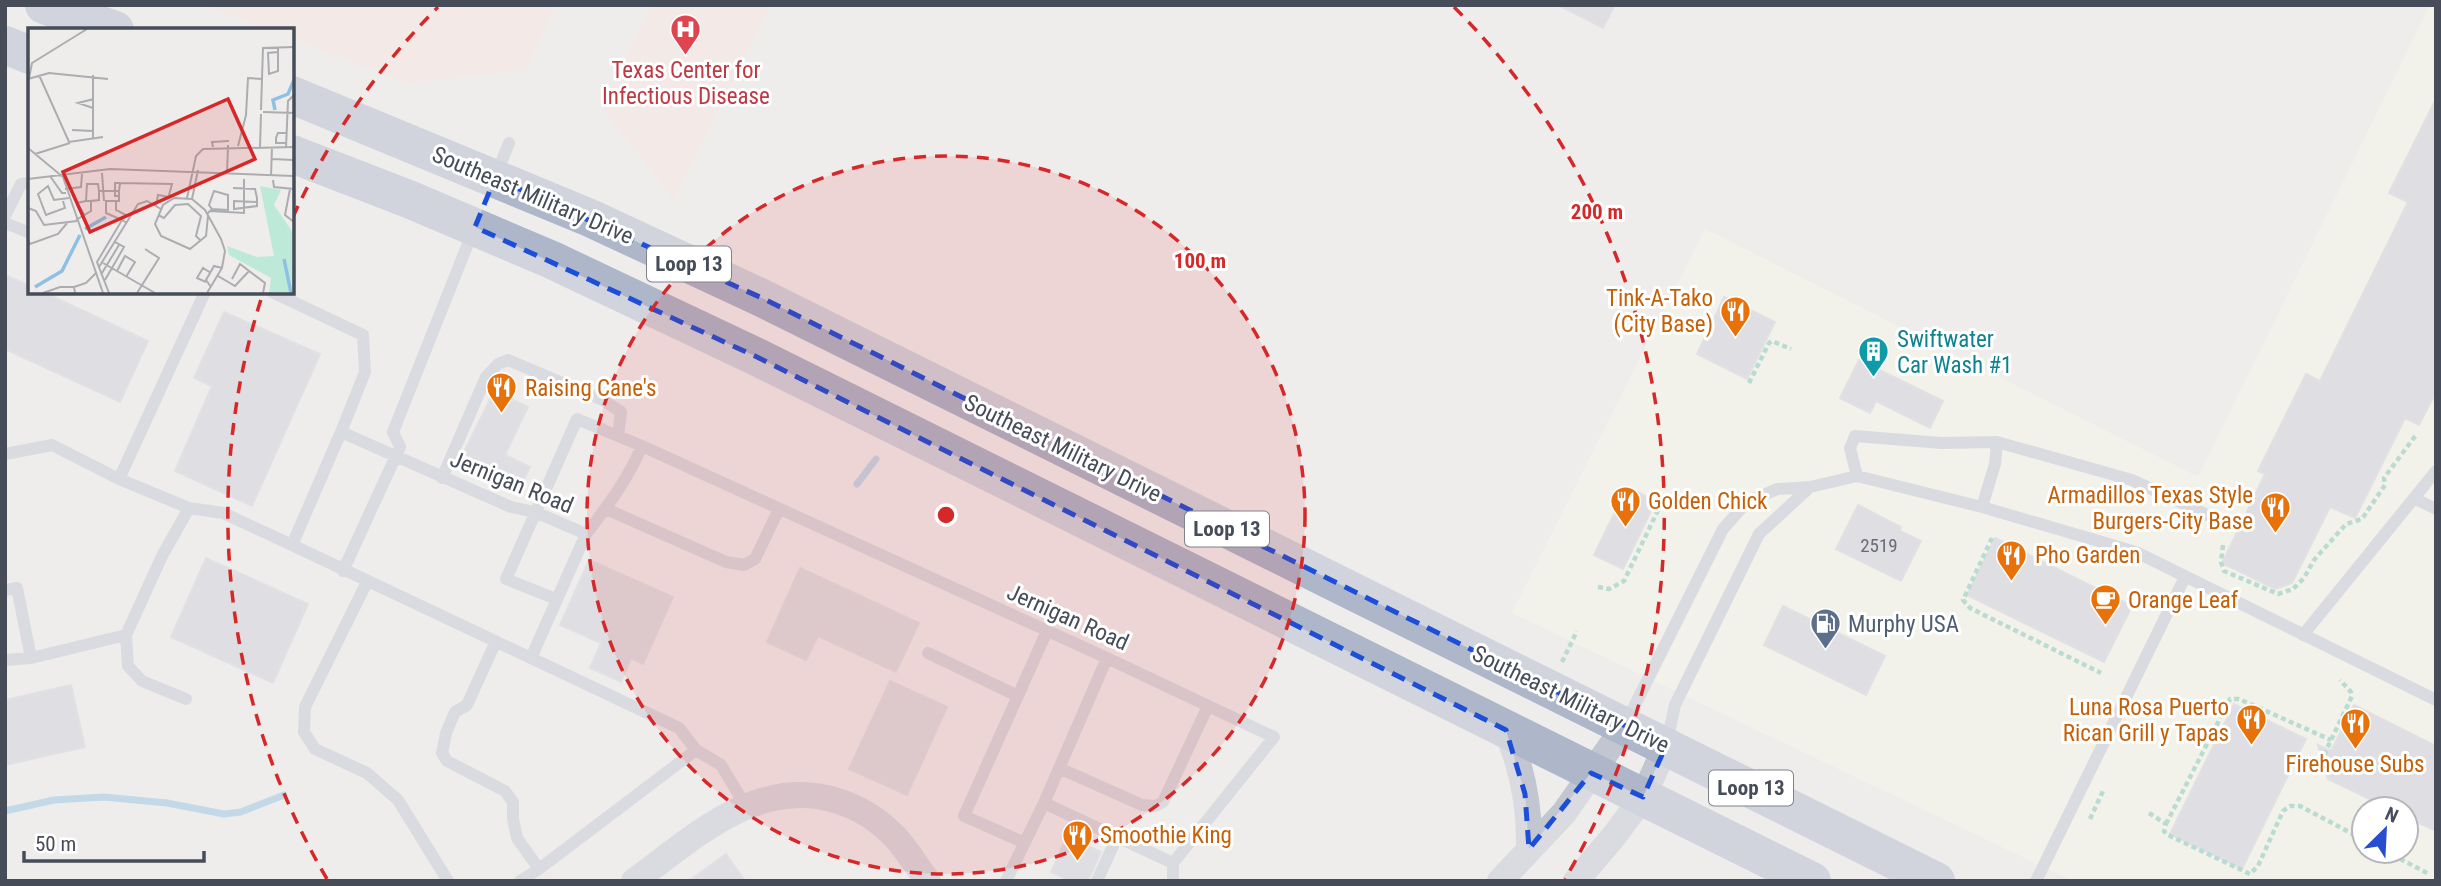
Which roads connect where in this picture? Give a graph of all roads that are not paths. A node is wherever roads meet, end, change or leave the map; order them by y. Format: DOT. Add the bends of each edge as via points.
graph roads {
  1 [pos="44,5"];
  2 [pos="109,28"];
  3 [pos="5,45"];
  4 [pos="28,54"];
  5 [pos="294,96"];
  6 [pos="509,143"];
  7 [pos="294,155"];
  8 [pos="495,178"];
  9 [pos="28,183"];
  10 [pos="5,216"];
  11 [pos="5,223"];
  12 [pos="475,227"];
  13 [pos="28,232"];
  14 [pos="204,294"];
  15 [pos="276,294"];
  16 [pos="341,432"];
  17 [pos="618,436"];
  18 [pos="1997,442"];
  19 [pos="642,446"];
  20 [pos="398,452"];
  21 [pos="5,454"];
  22 [pos="2436,471"];
  23 [pos="1857,477"];
  24 [pos="442,478"];
  25 [pos="119,480"];
  26 [pos="1810,487"];
  27 [pos="2414,498"];
  28 [pos="1982,507"];
  29 [pos="188,508"];
  30 [pos="606,509"];
  31 [pos="779,509"];
  32 [pos="2436,509"];
  33 [pos="535,512"];
  34 [pos="2214,518"];
  35 [pos="586,534"];
  36 [pos="292,545"];
  37 [pos="343,571"];
  38 [pos="2186,577"];
  39 [pos="367,582"];
  40 [pos="5,590"];
  41 [pos="556,599"];
  42 [pos="1047,631"];
  43 [pos="126,635"];
  44 [pos="2303,635"];
  45 [pos="496,641"];
  46 [pos="928,653"];
  47 [pos="1107,657"];
  48 [pos="31,658"];
  49 [pos="531,658"];
  50 [pos="5,660"];
  51 [pos="1018,696"];
  52 [pos="186,699"];
  53 [pos="2436,700"];
  54 [pos="1208,706"];
  55 [pos="1624,727"];
  56 [pos="1506,730"];
  57 [pos="1666,746"];
  58 [pos="696,750"];
  59 [pos="1059,768"];
  60 [pos="1591,773"];
  61 [pos="1643,797"];
  62 [pos="1044,803"];
  63 [pos="745,805"];
  64 [pos="1117,837"];
  65 [pos="1025,843"];
  66 [pos="1529,849"];
  67 [pos="1173,863"];
  68 [pos="539,869"];
  69 [pos="448,881"];
  70 [pos="520,881"];
  71 [pos="634,881"];
  72 [pos="928,881"];
  73 [pos="1006,881"];
  74 [pos="1097,881"];
  75 [pos="1174,881"];
  76 [pos="1500,881"];
  77 [pos="1576,881"];
  78 [pos="1812,881"];
  79 [pos="1936,881"];
  80 [pos="2036,881"];
  1 -- 2 [label="main road"];
  3 -- 4 [label="main road"];
  5 -- 8 [label="main road, Southeast Military Drive / Loop 13"];
  6 -- 8 [label="lane"];
  7 -- 12 [label="main road, Loop 13"];
  8 -- 12 [label="main road"];
  8 -- 55 [label="main road, Southeast Military Drive / Loop 13" via="762,298"];
  9 -- 10 [label="lane" via="21,184"];
  11 -- 13 [label="lane"];
  12 -- 20 [label="lane" via="393,432"];
  12 -- 56 [label="main road, Loop 13" via="757,357"];
  14 -- 25 [label="lane"];
  15 -- 16 [label="lane" via="363,335 365,372"];
  16 -- 20 [label="lane, Jernigan Road"];
  16 -- 36 [label="lane"];
  17 -- 19 [label="lane"];
  17 -- 24 [label="lane" via="621,412 508,360 486,377"];
  17 -- 33 [label="lane" via="577,419"];
  18 -- 23 [label="lane" via="1855,436 1850,448"];
  18 -- 28 [label="lane" via="1996,464"];
  18 -- 34 [label="lane" via="2132,480"];
  19 -- 30 [label="lane, Jernigan Road"];
  19 -- 31 [label="lane, Jernigan Road"];
  20 -- 24 [label="lane, Jernigan Road"];
  20 -- 37 [label="lane"];
  21 -- 25 [label="lane" via="52,446"];
  22 -- 27 [label="lane"];
  23 -- 26 [label="lane"];
  23 -- 28 [label="lane"];
  24 -- 33 [label="lane, Jernigan Road" via="511,507"];
  25 -- 29 [label="lane"];
  26 -- 55 [label="lane" via="1777,489 1747,502 1723,529"];
  26 -- 57 [label="lane" via="1759,534 1675,705"];
  27 -- 32 [label="lane"];
  27 -- 44 [label="lane"];
  28 -- 38 [label="lane" via="2136,552"];
  29 -- 36 [label="lane" via="223,513"];
  29 -- 43 [label="lane"];
  30 -- 31 [label="lane" via="726,562 744,565 755,559"];
  30 -- 35 [label="lane, Jernigan Road"];
  31 -- 42 [label="lane, Jernigan Road"];
  33 -- 35 [label="lane, Jernigan Road"];
  33 -- 41 [label="lane" via="506,579"];
  35 -- 41 [label="lane"];
  36 -- 37 [label="lane"];
  37 -- 39 [label="lane"];
  38 -- 44 [label="lane"];
  38 -- 80 [label="lane"];
  39 -- 45 [label="lane"];
  39 -- 69 [label="lane" via="305,707 304,732 315,749 367,773 398,800"];
  40 -- 48 [label="lane" via="17,588"];
  41 -- 49 [label="lane"];
  42 -- 47 [label="lane, Jernigan Road"];
  42 -- 51 [label="lane"];
  43 -- 48 [label="lane"];
  43 -- 52 [label="lane" via="128,666 142,681"];
  44 -- 53 [label="lane"];
  45 -- 49 [label="lane"];
  45 -- 68 [label="lane" via="467,705 455,712 442,753 447,761 506,791 513,802 517,838"];
  46 -- 51 [label="lane"];
  47 -- 54 [label="lane, Jernigan Road"];
  47 -- 59 [label="lane"];
  48 -- 50 [label="lane"];
  49 -- 58 [label="lane" via="679,728"];
  51 -- 65 [label="lane" via="964,816"];
  54 -- 59 [label="lane" via="1163,802 1156,806 1142,805"];
  54 -- 67 [label="lane, Jernigan Road" via="1274,737"];
  55 -- 57 [label="main road, Southeast Military Drive / Loop 13"];
  55 -- 60 [label="street"];
  56 -- 60 [label="main road, Loop 13"];
  56 -- 66 [label="street" via="1527,801"];
  57 -- 61 [label="street"];
  57 -- 79 [label="main road, Southeast Military Drive / Loop 13"];
  58 -- 63 [label="lane" via="721,765"];
  58 -- 68 [label="lane"];
  59 -- 62 [label="lane"];
  60 -- 61 [label="main road, Loop 13"];
  60 -- 66 [label="street" via="1564,813"];
  61 -- 77 [label="street"];
  61 -- 78 [label="main road, Loop 13"];
  62 -- 64 [label="lane"];
  62 -- 65 [label="lane"];
  63 -- 71 [label="street"];
  63 -- 72 [label="street" via="799,794 852,806 896,838"];
  64 -- 67 [label="lane"];
  64 -- 74 [label="lane"];
  65 -- 73 [label="lane"];
  66 -- 76 [label="street"];
  67 -- 75 [label="lane"];
  68 -- 70 [label="lane"];
}
